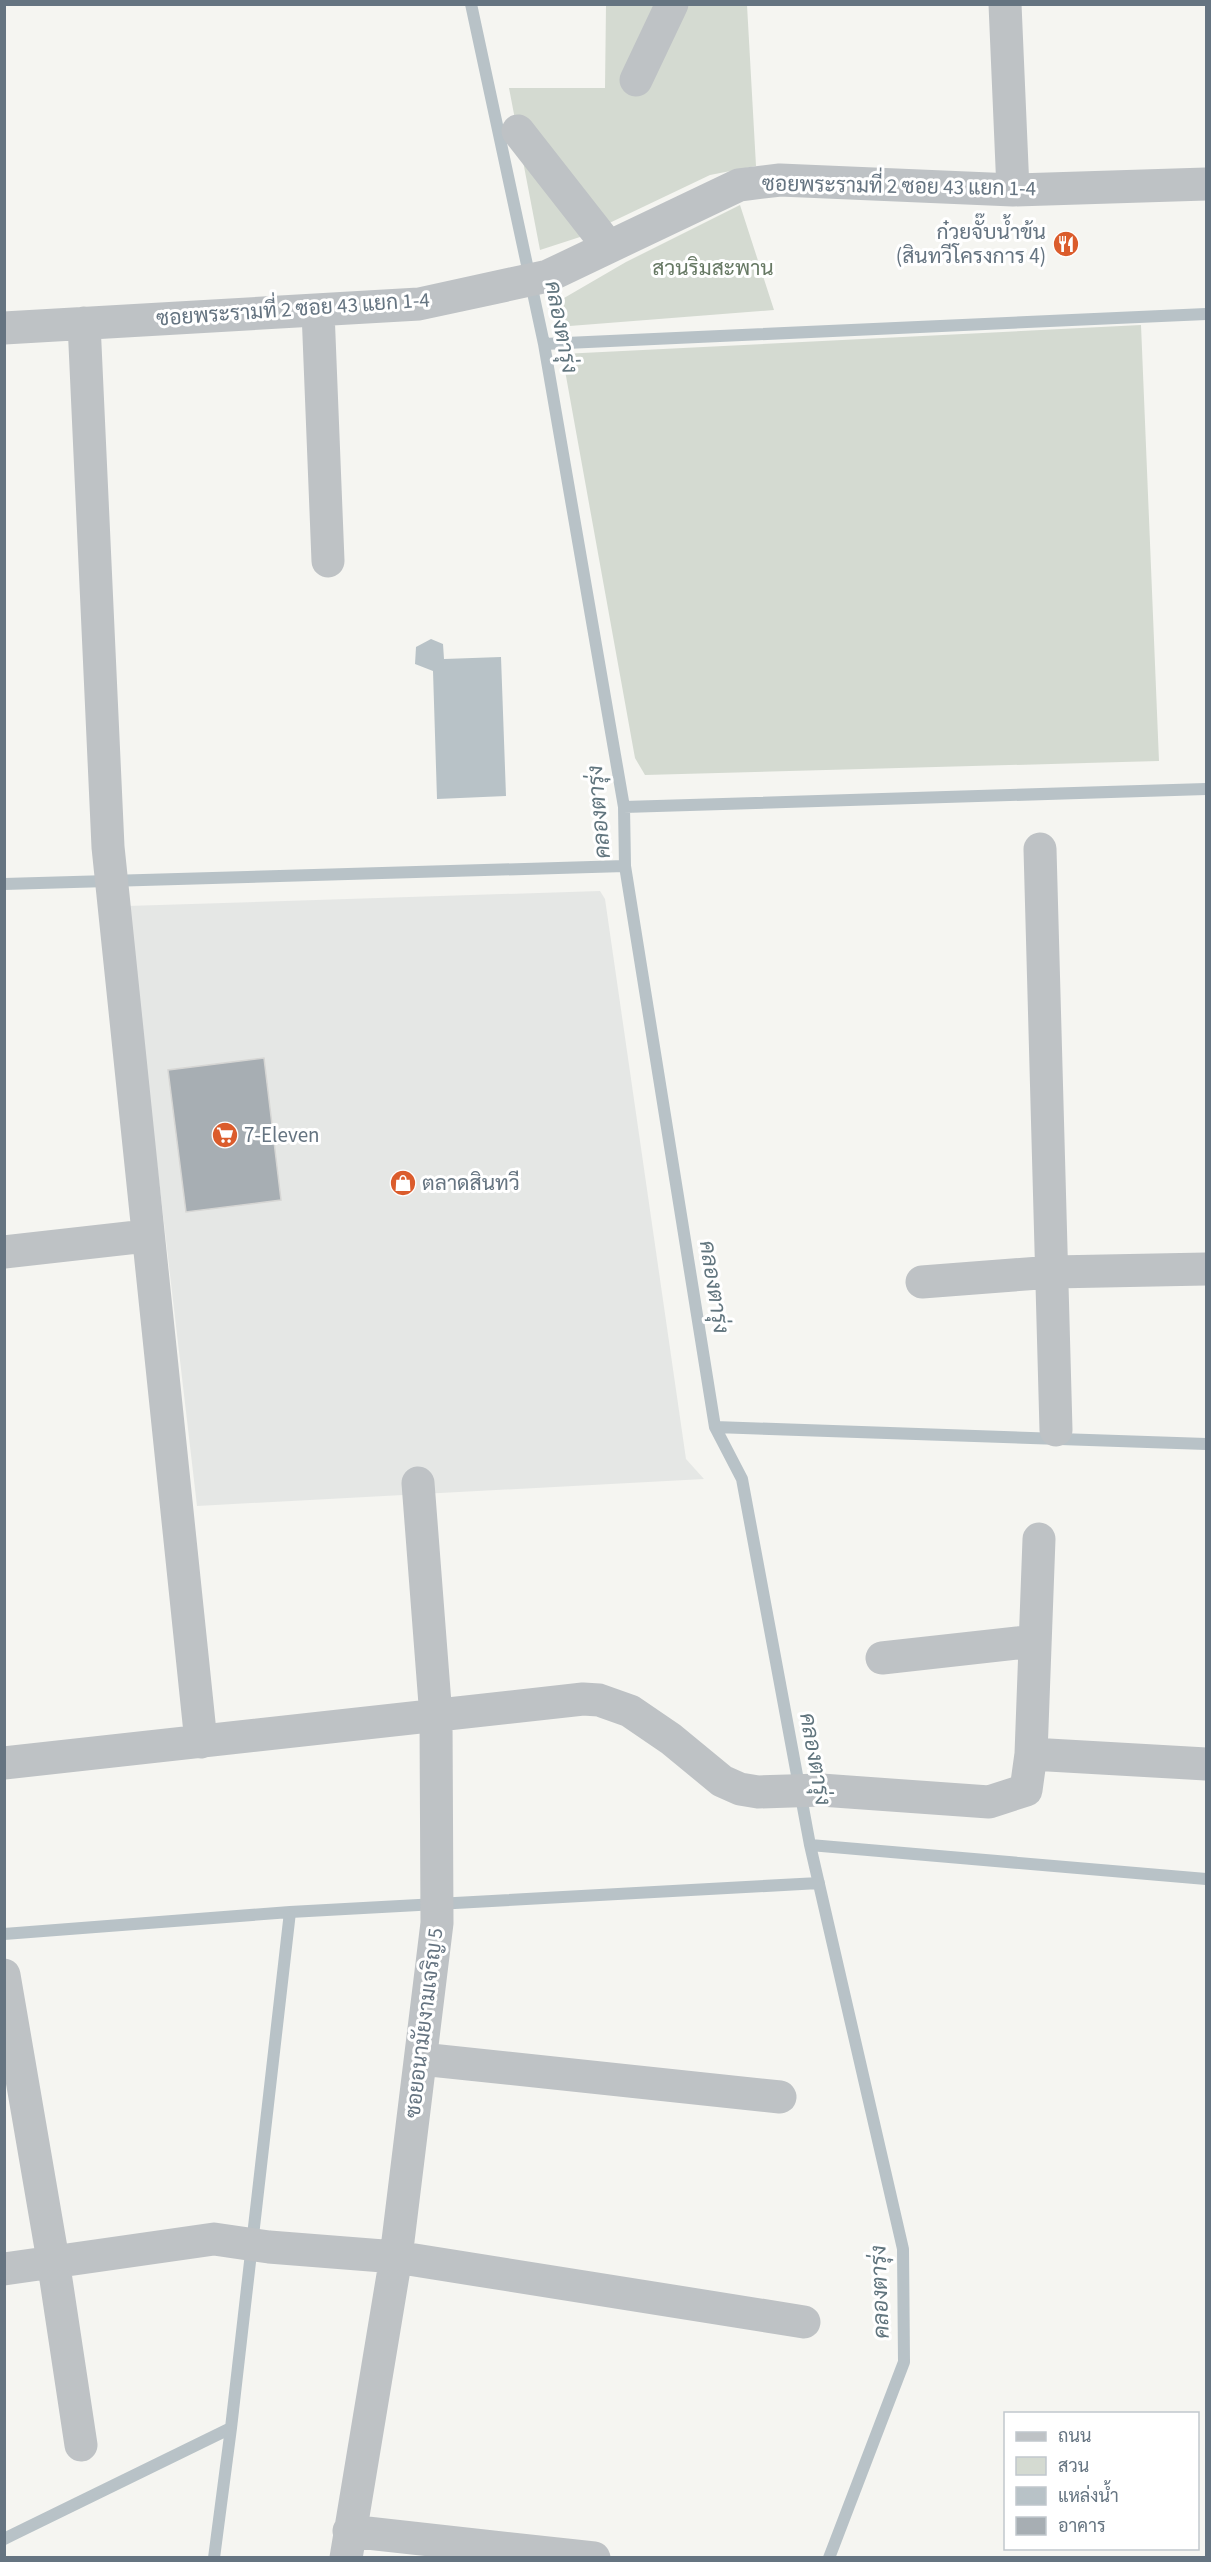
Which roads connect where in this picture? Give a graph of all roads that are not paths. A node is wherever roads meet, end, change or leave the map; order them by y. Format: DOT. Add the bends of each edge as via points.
graph roads {
  1 [pos="672,4"];
  2 [pos="1005,4"];
  3 [pos="636,80"];
  4 [pos="518,130"];
  5 [pos="1206,184"];
  6 [pos="1013,190"];
  7 [pos="608,246"];
  8 [pos="318,311"];
  9 [pos="84,323"];
  10 [pos="4,327"];
  11 [pos="328,561"];
  12 [pos="1040,849"];
  13 [pos="146,1236"];
  14 [pos="4,1252"];
  15 [pos="1206,1269"];
  16 [pos="1053,1272"];
  17 [pos="922,1282"];
  18 [pos="1056,1430"];
  19 [pos="418,1483"];
  20 [pos="1039,1539"];
  21 [pos="1035,1641"];
  22 [pos="882,1658"];
  23 [pos="436,1717"];
  24 [pos="201,1742"];
  25 [pos="1031,1754"];
  26 [pos="4,1763"];
  27 [pos="1206,1764"];
  28 [pos="4,1975"];
  29 [pos="421,2059"];
  30 [pos="780,2097"];
  31 [pos="396,2257"];
  32 [pos="53,2260"];
  33 [pos="4,2269"];
  34 [pos="804,2322"];
  35 [pos="81,2445"];
  36 [pos="347,2544"];
  37 [pos="594,2558"];
  1 -- 3 [label="street"];
  2 -- 6 [label="street"];
  4 -- 7 [label="street"];
  5 -- 6 [label="street, ซอยพระรามที่ 2 ซอย 43 แยก 1-4"];
  6 -- 7 [label="street, ซอยพระรามที่ 2 ซอย 43 แยก 1-4" via="780,180 739,185"];
  7 -- 8 [label="street, ซอยพระรามที่ 2 ซอย 43 แยก 1-4" via="548,276 488,290 419,304"];
  8 -- 9 [label="street, ซอยพระรามที่ 2 ซอย 43 แยก 1-4"];
  8 -- 11 [label="street"];
  9 -- 10 [label="street, ซอยพระรามที่ 2 ซอย 43 แยก 1-4"];
  9 -- 13 [label="street" via="108,848"];
  12 -- 16 [label="street"];
  13 -- 14 [label="street"];
  13 -- 24 [label="street"];
  15 -- 16 [label="street"];
  16 -- 17 [label="street"];
  16 -- 18 [label="street"];
  19 -- 23 [label="street, ซอยอนามัยงามเจริญ 5"];
  20 -- 21 [label="street"];
  21 -- 22 [label="street"];
  21 -- 25 [label="street"];
  23 -- 24 [label="street"];
  23 -- 25 [label="street" via="599,1700 630,1711 722,1781 758,1792 821,1790 989,1802 1026,1790"];
  23 -- 29 [label="street, ซอยอนามัยงามเจริญ 5" via="437,1923"];
  24 -- 26 [label="street"];
  25 -- 27 [label="street"];
  28 -- 32 [label="street"];
  29 -- 30 [label="street"];
  29 -- 31 [label="street, ซอยอนามัยงามเจริญ 5"];
  31 -- 32 [label="street" via="214,2239"];
  31 -- 34 [label="street"];
  31 -- 36 [label="street, ซอยอนามัยงามเจริญ 5"];
  32 -- 33 [label="street"];
  32 -- 35 [label="street"];
  36 -- 37 [label="street"];
}
